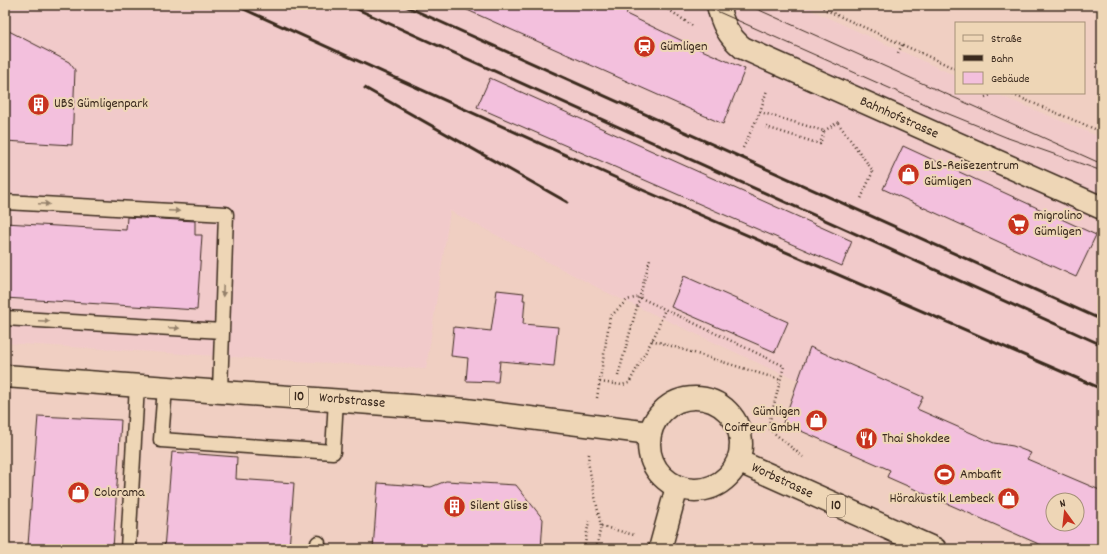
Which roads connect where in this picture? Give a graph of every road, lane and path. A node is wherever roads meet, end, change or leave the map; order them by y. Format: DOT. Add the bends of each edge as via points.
graph roads {
  1 [pos="718,5"];
  2 [pos="820,5"];
  3 [pos="902,45"];
  4 [pos="898,53"];
  5 [pos="955,69"];
  6 [pos="992,94"];
  7 [pos="1011,94"];
  8 [pos="985,97"];
  9 [pos="766,127"];
  10 [pos="824,131"];
  11 [pos="1102,132"];
  12 [pos="743,148"];
  13 [pos="860,201"];
  14 [pos="5,202"];
  15 [pos="1102,208"];
  16 [pos="650,259"];
  17 [pos="1102,295"];
  18 [pos="639,297"];
  19 [pos="1097,308"];
  20 [pos="665,309"];
  21 [pos="5,318"];
  22 [pos="222,331"];
  23 [pos="652,340"];
  24 [pos="601,371"];
  25 [pos="5,376"];
  26 [pos="618,376"];
  27 [pos="781,380"];
  28 [pos="600,382"];
  29 [pos="137,385"];
  30 [pos="164,386"];
  31 [pos="220,391"];
  32 [pos="336,400"];
  33 [pos="593,426"];
  34 [pos="650,432"];
  35 [pos="738,461"];
  36 [pos="809,461"];
  37 [pos="677,487"];
  38 [pos="589,521"];
  39 [pos="601,526"];
  40 [pos="639,536"];
  41 [pos="128,549"];
  42 [pos="584,549"];
  43 [pos="596,549"];
  44 [pos="660,549"];
  45 [pos="935,549"];
  1 -- 15 [label="main road, Bahnhofstrasse" via="725,28 733,40 743,48"];
  2 -- 3 [label="path"];
  3 -- 4 [label="path"];
  3 -- 5 [label="path"];
  6 -- 8 [label="path"];
  7 -- 11 [label="path"];
  9 -- 10 [label="path" via="820,144"];
  10 -- 12 [label="path" via="760,112"];
  10 -- 13 [label="path" via="838,123 873,171"];
  14 -- 22 [label="lane, one-way" via="226,214"];
  16 -- 18 [label="path"];
  17 -- 19 [label="path"];
  18 -- 20 [label="path"];
  18 -- 24 [label="path" via="627,300 610,317"];
  18 -- 26 [label="path"];
  20 -- 23 [label="path"];
  20 -- 27 [label="path" via="784,366"];
  21 -- 22 [label="lane, one-way"];
  22 -- 31 [label="lane"];
  23 -- 27 [label="path"];
  23 -- 28 [label="path" via="629,383 622,385"];
  25 -- 29 [label="main road, Worbstrasse / 10"];
  27 -- 36 [label="path" via="768,428"];
  29 -- 30 [label="main road, Worbstrasse / 10"];
  29 -- 41 [label="lane"];
  30 -- 31 [label="main road, Worbstrasse / 10"];
  30 -- 32 [label="lane" via="161,440 169,441 333,452"];
  31 -- 32 [label="main road, Worbstrasse / 10"];
  32 -- 33 [label="main road, Worbstrasse / 10" via="466,410"];
  33 -- 34 [label="main road, Worbstrasse / 10"];
  33 -- 39 [label="path" via="588,462"];
  34 -- 35 [label="main road" via="656,419 666,408 679,401 694,398 709,401 722,407 733,418 741,446"];
  34 -- 37 [label="main road" via="649,447 652,461 664,479"];
  35 -- 37 [label="main road" via="729,475 716,485 700,490"];
  35 -- 45 [label="main road, Worbstrasse / 10"];
  37 -- 44 [label="main road"];
  38 -- 42 [label="path"];
  39 -- 40 [label="path"];
  39 -- 43 [label="path"];
}
